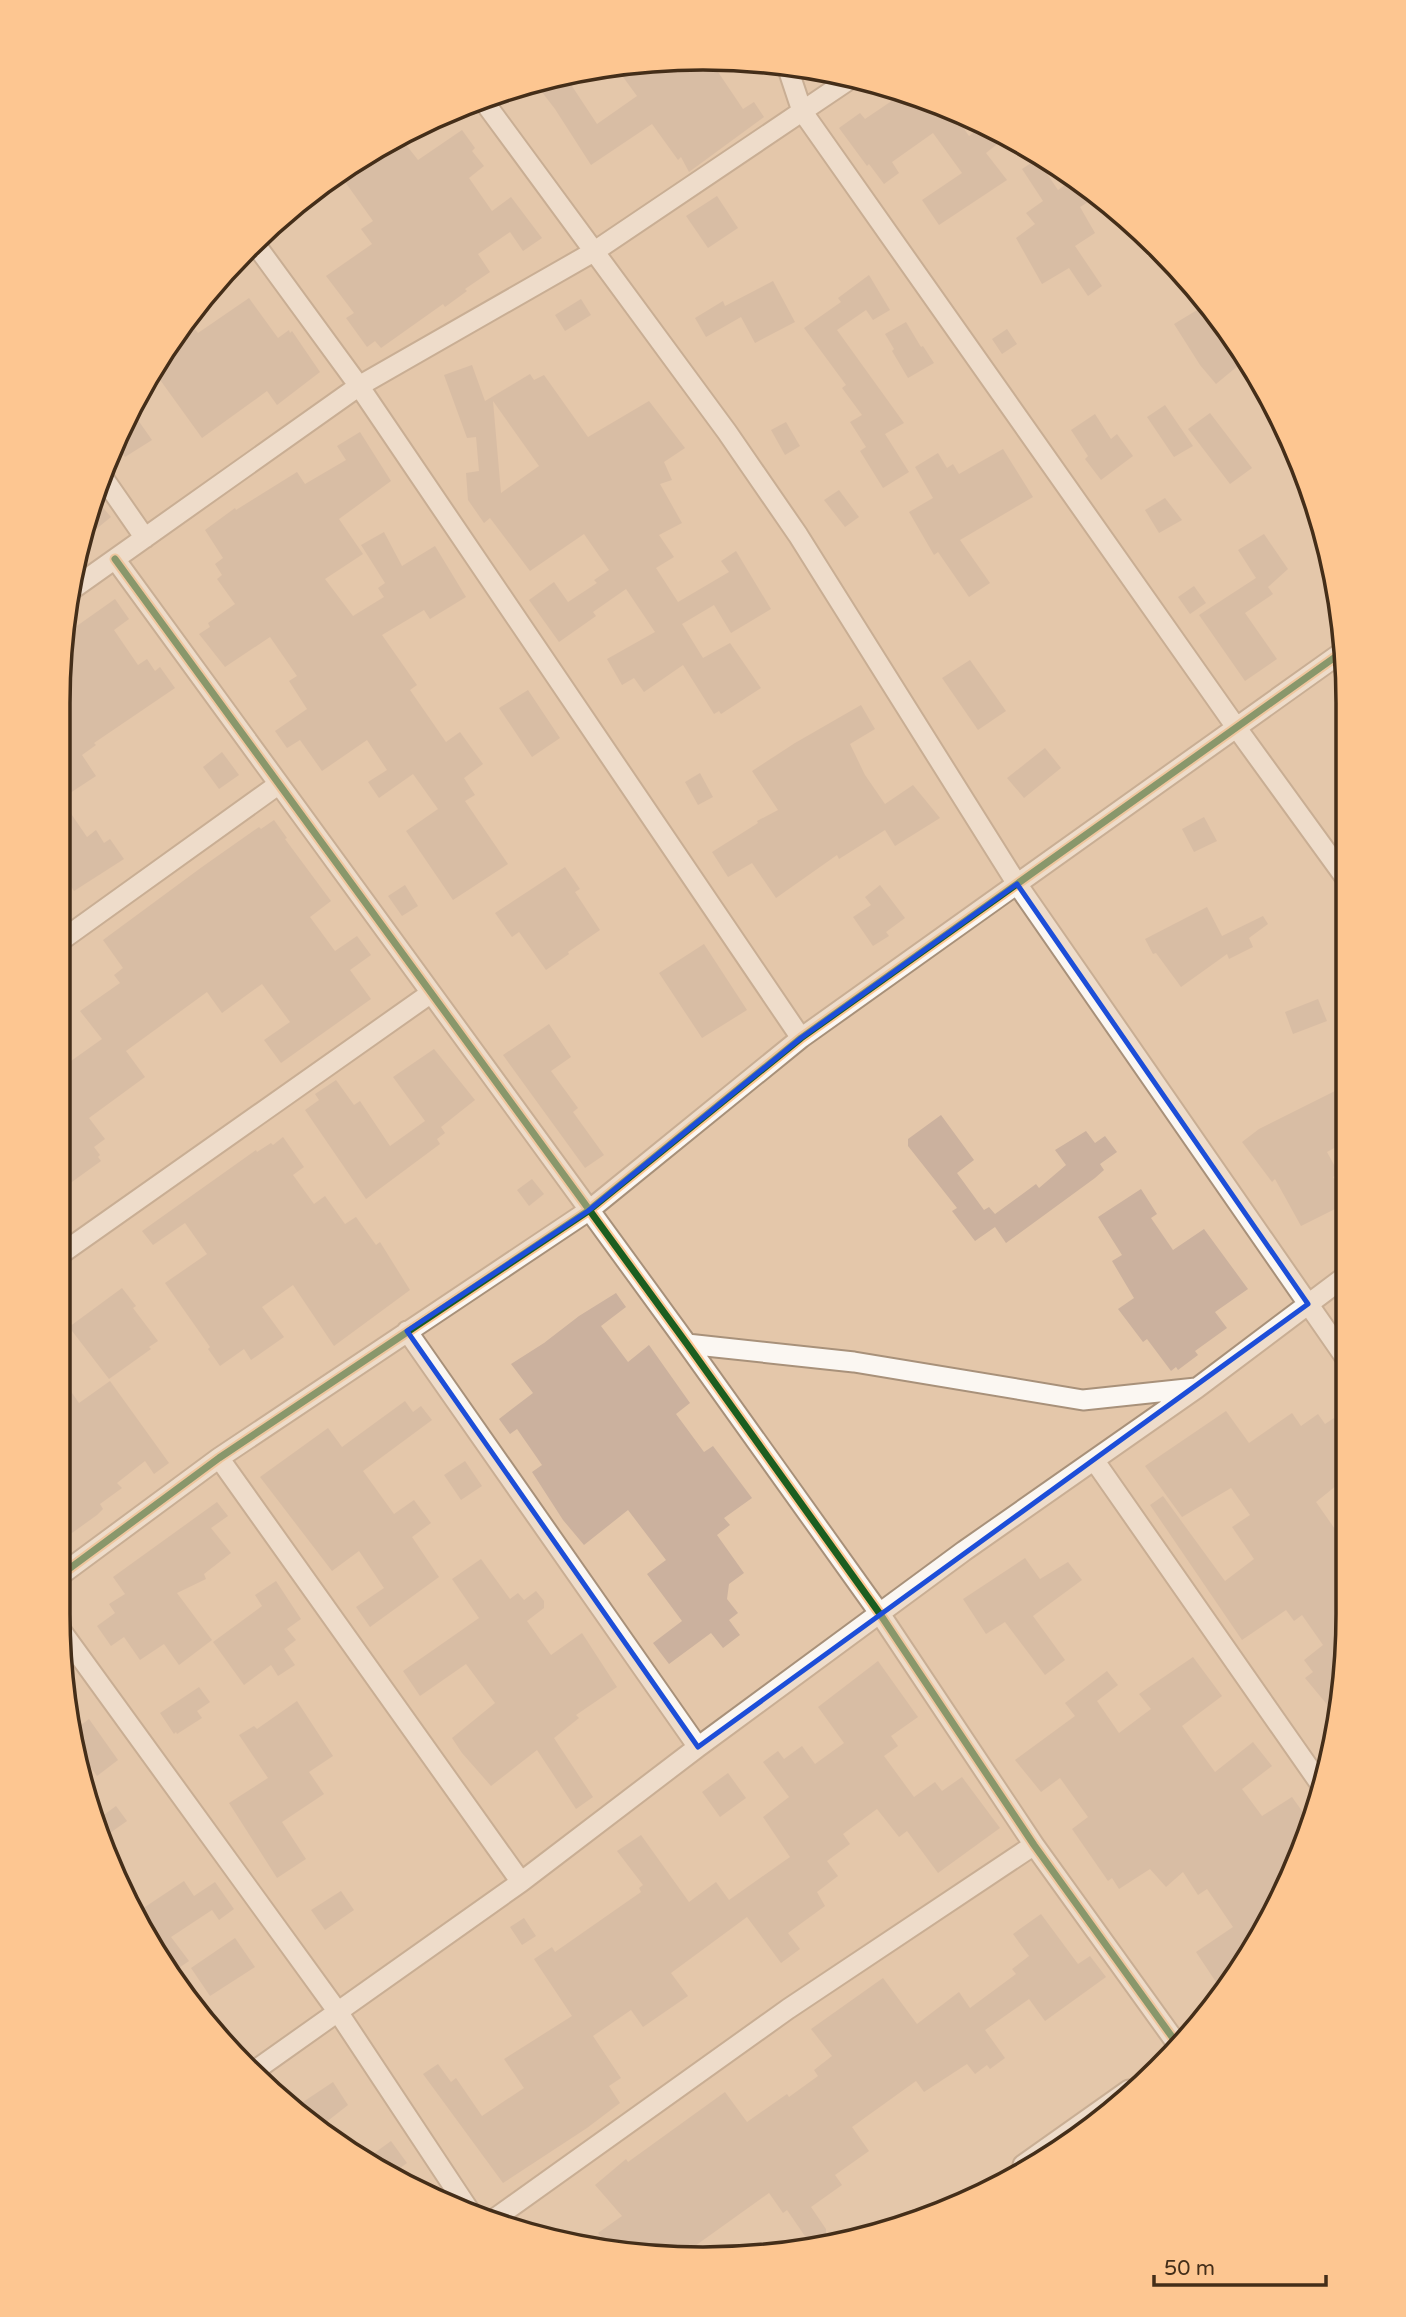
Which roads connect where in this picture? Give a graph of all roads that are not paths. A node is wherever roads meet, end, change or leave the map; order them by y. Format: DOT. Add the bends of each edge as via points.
graph roads {
  1 [pos="790,76"];
  2 [pos="840,85"];
  3 [pos="489,108"];
  4 [pos="802,111"];
  5 [pos="260,251"];
  6 [pos="595,251"];
  7 [pos="359,386"];
  8 [pos="109,486"];
  9 [pos="145,538"];
  10 [pos="115,559"];
  11 [pos="82,583"];
  12 [pos="1335,657"];
  13 [pos="1236,727"];
  14 [pos="279,784"];
  15 [pos="1336,865"];
  16 [pos="1017,884"];
  17 [pos="70,934"];
  18 [pos="431,993"];
  19 [pos="800,1038"];
  20 [pos="588,1211"];
  21 [pos="70,1248"];
  22 [pos="1336,1283"];
  23 [pos="1308,1304"];
  24 [pos="407,1331"];
  25 [pos="687,1344"];
  26 [pos="1336,1344"];
  27 [pos="1197,1388"];
  28 [pos="219,1458"];
  29 [pos="1094,1460"];
  30 [pos="70,1568"];
  31 [pos="880,1614"];
  32 [pos="71,1644"];
  33 [pos="698,1747"];
  34 [pos="1315,1776"];
  35 [pos="1034,1845"];
  36 [pos="521,1882"];
  37 [pos="338,2012"];
  38 [pos="1173,2038"];
  39 [pos="260,2067"];
  40 [pos="462,2199"];
  41 [pos="502,2214"];
  1 -- 4 [label="street"];
  2 -- 4 [label="street"];
  3 -- 6 [label="street"];
  4 -- 6 [label="street"];
  4 -- 13 [label="street"];
  5 -- 7 [label="street"];
  6 -- 7 [label="street"];
  6 -- 16 [label="street" via="797,536"];
  7 -- 9 [label="street"];
  7 -- 19 [label="street"];
  8 -- 9 [label="street"];
  9 -- 10 [label="street"];
  10 -- 11 [label="street"];
  10 -- 14 [label="street"];
  12 -- 13 [label="street"];
  13 -- 15 [label="street"];
  13 -- 16 [label="street"];
  14 -- 17 [label="street"];
  14 -- 18 [label="street"];
  16 -- 19 [label="street"];
  16 -- 23 [label="street"];
  18 -- 20 [label="street"];
  18 -- 21 [label="street"];
  19 -- 20 [label="street"];
  20 -- 24 [label="street"];
  20 -- 25 [label="street"];
  22 -- 23 [label="street"];
  23 -- 26 [label="street"];
  23 -- 27 [label="street"];
  24 -- 28 [label="street"];
  24 -- 33 [label="street"];
  25 -- 27 [label="street" via="854,1362 1083,1400"];
  25 -- 31 [label="street"];
  27 -- 29 [label="street"];
  28 -- 30 [label="street"];
  28 -- 36 [label="street"];
  29 -- 31 [label="street"];
  29 -- 34 [label="street"];
  31 -- 33 [label="street"];
  31 -- 35 [label="street"];
  32 -- 37 [label="street"];
  33 -- 36 [label="street"];
  35 -- 38 [label="street"];
  35 -- 41 [label="street" via="788,2009"];
  36 -- 37 [label="street"];
  37 -- 39 [label="street"];
  37 -- 40 [label="street"];
}
